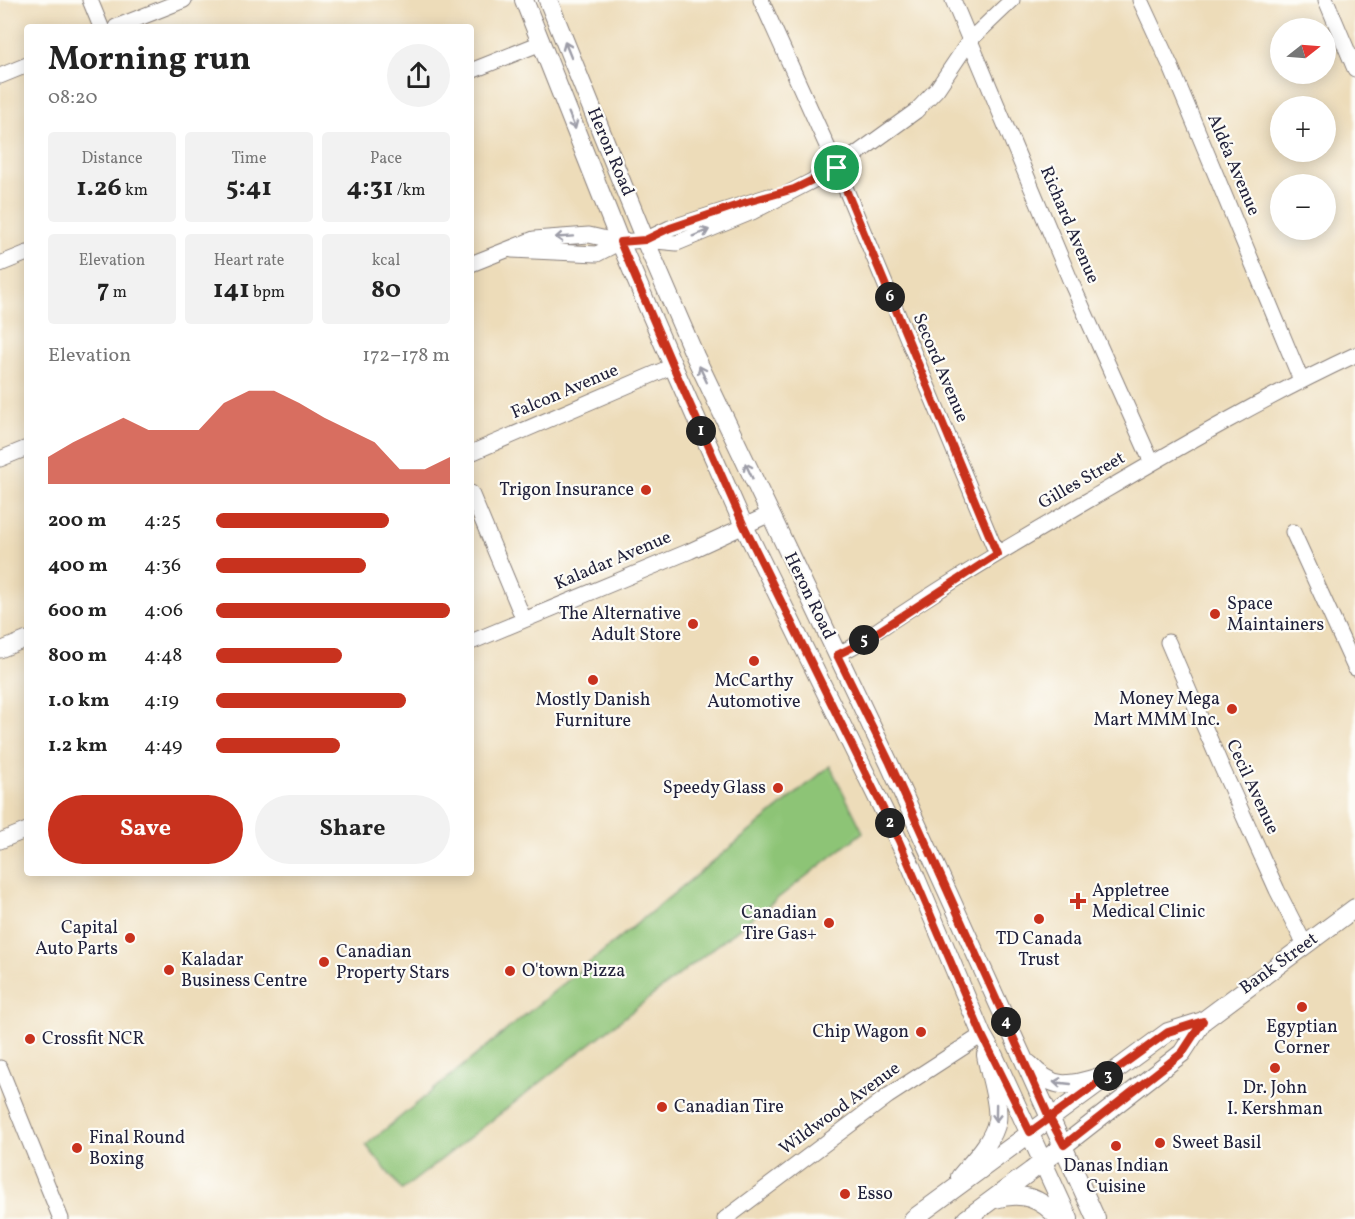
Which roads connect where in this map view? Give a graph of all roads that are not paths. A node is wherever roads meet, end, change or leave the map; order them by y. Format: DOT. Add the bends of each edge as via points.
graph roads {
  1 [pos="90,0"];
  2 [pos="184,0"];
  3 [pos="524,0"];
  4 [pos="548,0"];
  5 [pos="761,0"];
  6 [pos="953,0"];
  7 [pos="1012,0"];
  8 [pos="1140,0"];
  9 [pos="1326,0"];
  10 [pos="100,24"];
  11 [pos="124,24"];
  12 [pos="970,40"];
  13 [pos="541,43"];
  14 [pos="24,65"];
  15 [pos="1355,69"];
  16 [pos="474,70"];
  17 [pos="0,76"];
  18 [pos="837,168"];
  19 [pos="645,240"];
  20 [pos="620,242"];
  21 [pos="24,254"];
  22 [pos="474,263"];
  23 [pos="0,264"];
  24 [pos="1355,355"];
  25 [pos="673,366"];
  26 [pos="1301,380"];
  27 [pos="24,449"];
  28 [pos="474,452"];
  29 [pos="0,459"];
  30 [pos="1152,463"];
  31 [pos="474,500"];
  32 [pos="770,514"];
  33 [pos="744,526"];
  34 [pos="1293,532"];
  35 [pos="997,554"];
  36 [pos="524,620"];
  37 [pos="24,640"];
  38 [pos="474,641"];
  39 [pos="1168,642"];
  40 [pos="0,650"];
  41 [pos="837,655"];
  42 [pos="1355,668"];
  43 [pos="24,831"];
  44 [pos="0,841"];
  45 [pos="1355,908"];
  46 [pos="1305,945"];
  47 [pos="1203,1021"];
  48 [pos="982,1035"];
  49 [pos="1021,1055"];
  50 [pos="0,1068"];
  51 [pos="1112,1073"];
  52 [pos="1050,1119"];
  53 [pos="1030,1132"];
  54 [pos="1064,1145"];
  55 [pos="1044,1161"];
  56 [pos="945,1195"];
  57 [pos="991,1201"];
  58 [pos="61,1219"];
  59 [pos="725,1219"];
  60 [pos="912,1219"];
  61 [pos="966,1219"];
  62 [pos="1059,1219"];
  63 [pos="1069,1219"];
  64 [pos="1096,1219"];
  1 -- 10 [label="street"];
  2 -- 11 [label="street"];
  3 -- 13 [label="main road, Heron Road"];
  19 -- 4 [label="main road, Heron Road, one-way"];
  5 -- 18 [label="street, Secord Avenue"];
  6 -- 12 [label="street, Richard Avenue"];
  7 -- 12 [label="street"];
  8 -- 26 [label="street, Aldéa Avenue"];
  9 -- 15 [label="street"];
  12 -- 18 [label="street" via="937,89 916,111"];
  12 -- 30 [label="street, Richard Avenue"];
  13 -- 16 [label="street"];
  13 -- 20 [label="main road, Heron Road, one-way"];
  14 -- 17 [label="street"];
  18 -- 19 [label="street" via="752,212 677,243"];
  18 -- 35 [label="street, Secord Avenue"];
  19 -- 20 [label="street"];
  32 -- 19 [label="main road, Heron Road, one-way"];
  20 -- 22 [label="street" via="597,254 508,250"];
  20 -- 25 [label="main road, Heron Road"];
  21 -- 23 [label="street"];
  24 -- 26 [label="street, Gilles Street"];
  25 -- 28 [label="street, Falcon Avenue"];
  25 -- 33 [label="main road, Heron Road"];
  26 -- 30 [label="street, Gilles Street"];
  27 -- 29 [label="street"];
  30 -- 35 [label="street, Gilles Street"];
  31 -- 36 [label="street"];
  32 -- 33 [label="street, Kaladar Avenue"];
  32 -- 41 [label="main road, Heron Road"];
  33 -- 36 [label="street, Kaladar Avenue"];
  33 -- 48 [label="main road, Heron Road" via="907,858"];
  34 -- 42 [label="street"];
  35 -- 41 [label="street, Gilles Street"];
  36 -- 38 [label="street, Kaladar Avenue"];
  37 -- 40 [label="street"];
  39 -- 46 [label="street, Cecil Avenue"];
  41 -- 49 [label="main road, Heron Road" via="890,763"];
  43 -- 44 [label="street"];
  45 -- 46 [label="main road, Bank Street"];
  46 -- 47 [label="main road, Bank Street"];
  47 -- 51 [label="main road, Bank Street" via="1168,1032"];
  47 -- 54 [label="main road, Bank Street" via="1182,1053"];
  48 -- 53 [label="main road, Heron Road"];
  48 -- 56 [label="main road, one-way" via="997,1121 981,1151"];
  48 -- 59 [label="street, Wildwood Avenue" via="888,1096"];
  51 -- 49 [label="main road, one-way" via="1072,1084 1056,1084 1043,1078"];
  49 -- 52 [label="main road, Heron Road"];
  50 -- 58 [label="street"];
  51 -- 52 [label="main road, Bank Street"];
  52 -- 53 [label="main road, Bank Street"];
  52 -- 54 [label="main road, Heron Road"];
  53 -- 55 [label="main road, Heron Road"];
  53 -- 56 [label="main road, Bank Street"];
  54 -- 55 [label="main road, Bank Street"];
  54 -- 64 [label="main road, Heron Road"];
  55 -- 57 [label="main road, Bank Street"];
  55 -- 63 [label="main road, Heron Road"];
  56 -- 60 [label="main road, Bank Street"];
  57 -- 61 [label="main road, Bank Street"];
  57 -- 62 [label="main road" via="1008,1195 1032,1198"];
}
